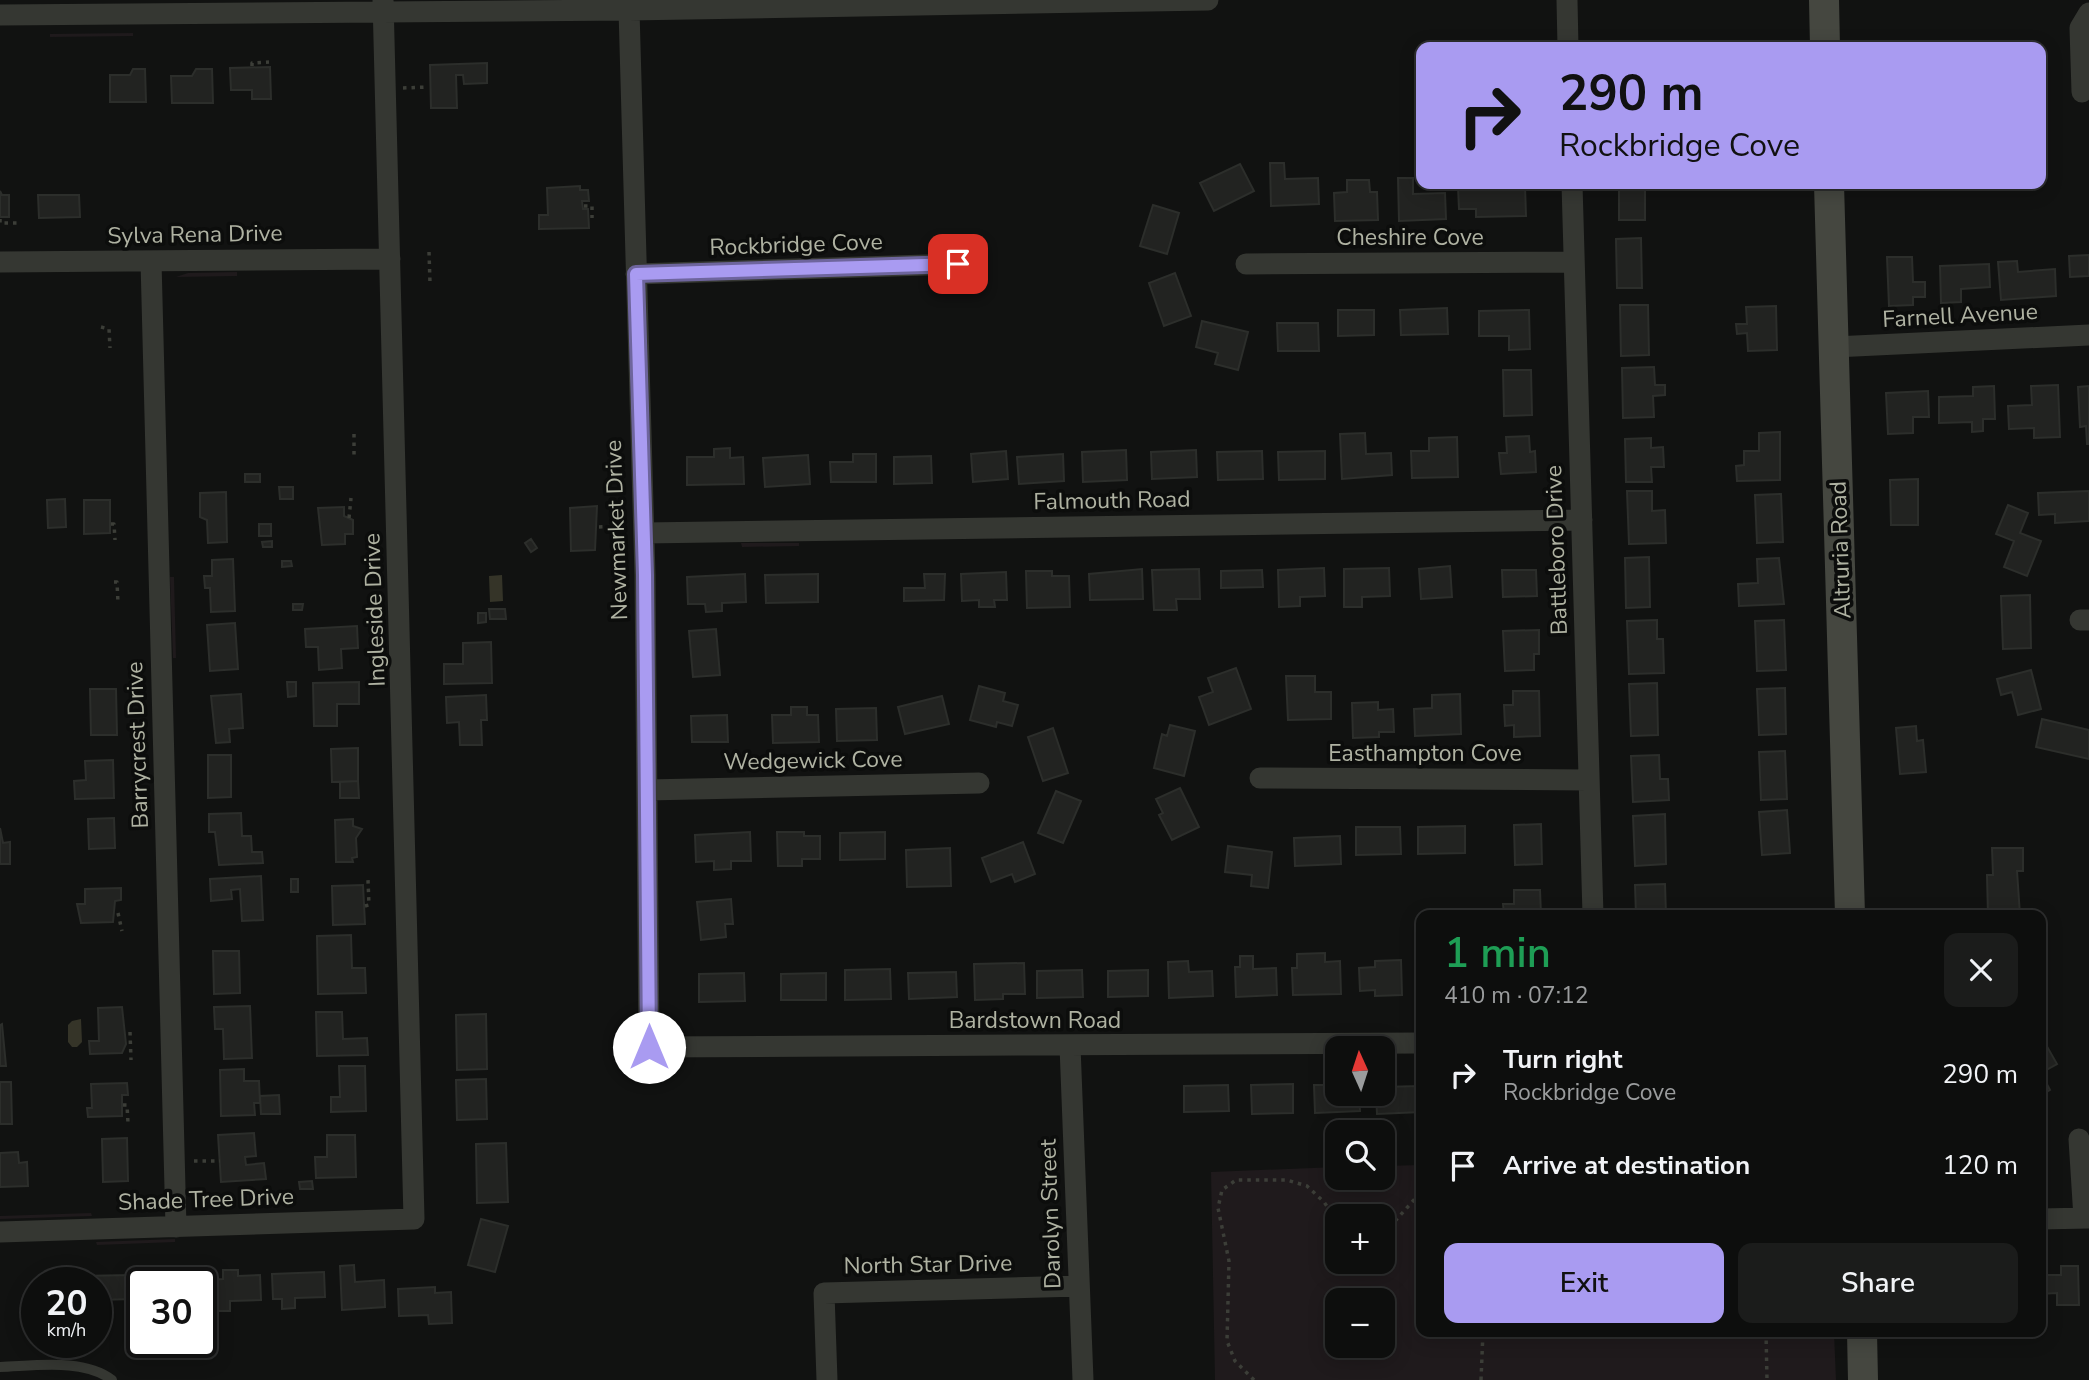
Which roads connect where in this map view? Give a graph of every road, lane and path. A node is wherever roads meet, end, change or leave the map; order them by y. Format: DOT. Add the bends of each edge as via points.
graph roads {
  1 [pos="1208,0"];
  2 [pos="1567,0"];
  3 [pos="1824,0"];
  4 [pos="2080,0"];
  5 [pos="383,6"];
  6 [pos="629,10"];
  7 [pos="2089,13"];
  8 [pos="0,15"];
  9 [pos="1568,42"];
  10 [pos="1825,42"];
  11 [pos="270,62"];
  12 [pos="252,66"];
  13 [pos="428,87"];
  14 [pos="403,88"];
  15 [pos="2082,92"];
  16 [pos="1572,189"];
  17 [pos="1829,189"];
  18 [pos="584,206"];
  19 [pos="592,218"];
  20 [pos="0,219"];
  21 [pos="18,223"];
  22 [pos="429,252"];
  23 [pos="390,259"];
  24 [pos="150,261"];
  25 [pos="0,262"];
  26 [pos="1574,262"];
  27 [pos="958,264"];
  28 [pos="1246,264"];
  29 [pos="636,274"];
  30 [pos="433,283"];
  31 [pos="102,327"];
  32 [pos="2089,335"];
  33 [pos="1834,347"];
  34 [pos="110,348"];
  35 [pos="354,434"];
  36 [pos="354,459"];
  37 [pos="351,498"];
  38 [pos="349,518"];
  39 [pos="1582,520"];
  40 [pos="111,524"];
  41 [pos="599,527"];
  42 [pos="634,529"];
  43 [pos="115,540"];
  44 [pos="114,582"];
  45 [pos="118,603"];
  46 [pos="1261,778"];
  47 [pos="1589,780"];
  48 [pos="979,783"];
  49 [pos="647,790"];
  50 [pos="368,880"];
  51 [pos="365,906"];
  52 [pos="1593,910"];
  53 [pos="1850,910"];
  54 [pos="118,913"];
  55 [pos="122,931"];
  56 [pos="130,1032"];
  57 [pos="1416,1043"];
  58 [pos="1070,1046"];
  59 [pos="649,1047"];
  60 [pos="131,1060"];
  61 [pos="123,1105"];
  62 [pos="128,1123"];
  63 [pos="2079,1139"];
  64 [pos="192,1161"];
  65 [pos="219,1161"];
  66 [pos="1416,1198"];
  67 [pos="1325,1204"];
  68 [pos="2087,1218"];
  69 [pos="414,1219"];
  70 [pos="2046,1219"];
  71 [pos="1395,1221"];
  72 [pos="176,1227"];
  73 [pos="0,1232"];
  74 [pos="1079,1286"];
  75 [pos="1483,1337"];
  76 [pos="1766,1337"];
  77 [pos="1862,1337"];
  78 [pos="0,1367"];
  79 [pos="112,1380"];
  80 [pos="827,1380"];
  81 [pos="1083,1380"];
  82 [pos="1254,1380"];
  83 [pos="1481,1380"];
  84 [pos="1767,1380"];
  85 [pos="1863,1380"];
  1 -- 6 [label="street"];
  2 -- 9 [label="street"];
  3 -- 10 [label="street"];
  4 -- 7 [label="street"];
  5 -- 6 [label="street"];
  5 -- 8 [label="street"];
  5 -- 23 [label="street, Ingleside Drive"];
  6 -- 29 [label="street, Newmarket Drive"];
  7 -- 15 [label="street" via="2080,28"];
  11 -- 12 [label="path"];
  13 -- 14 [label="path"];
  16 -- 26 [label="street, Battleboro Drive"];
  17 -- 33 [label="street, Altruria Road"];
  18 -- 19 [label="path" via="592,206"];
  20 -- 21 [label="path" via="0,223"];
  22 -- 30 [label="path"];
  23 -- 24 [label="street, Sylva Rena Drive"];
  23 -- 69 [label="street, Ingleside Drive"];
  24 -- 25 [label="street, Sylva Rena Drive"];
  24 -- 72 [label="street, Barrycrest Drive"];
  26 -- 28 [label="street, Cheshire Cove"];
  26 -- 39 [label="street, Battleboro Drive"];
  27 -- 29 [label="street, Rockbridge Cove"];
  29 -- 42 [label="street, Newmarket Drive"];
  31 -- 34 [label="path" via="109,329"];
  32 -- 33 [label="street, Farnell Avenue"];
  33 -- 53 [label="street, Altruria Road"];
  35 -- 36 [label="path"];
  37 -- 38 [label="path"];
  39 -- 42 [label="street, Falmouth Road"];
  39 -- 47 [label="street, Battleboro Drive"];
  40 -- 43 [label="path"];
  41 -- 42 [label="path"];
  42 -- 49 [label="street, Newmarket Drive"];
  44 -- 45 [label="path"];
  46 -- 47 [label="street, Easthampton Cove"];
  47 -- 52 [label="street, Battleboro Drive"];
  48 -- 49 [label="street, Wedgewick Cove"];
  49 -- 59 [label="street, Newmarket Drive"];
  50 -- 51 [label="path" via="369,905"];
  54 -- 55 [label="path"];
  56 -- 60 [label="path"];
  57 -- 58 [label="street, Bardstown Road"];
  58 -- 59 [label="street, Bardstown Road"];
  58 -- 74 [label="street, Darolyn Street"];
  61 -- 62 [label="path" via="127,1105"];
  63 -- 68 [label="street"];
  64 -- 65 [label="path"];
  66 -- 71 [label="path"];
  67 -- 82 [label="path" via="1307,1186 1287,1180 1236,1180 1222,1190 1218,1208 1229,1261 1227,1340 1235,1361"];
  68 -- 70 [label="street"];
  69 -- 72 [label="street, Shade Tree Drive"];
  72 -- 73 [label="street, Shade Tree Drive"];
  74 -- 80 [label="street, North Star Drive" via="824,1293"];
  74 -- 81 [label="street, Darolyn Street"];
  75 -- 83 [label="path"];
  76 -- 84 [label="path"];
  77 -- 85 [label="street"];
  78 -- 79 [label="lane" via="74,1367 103,1373"];
}
